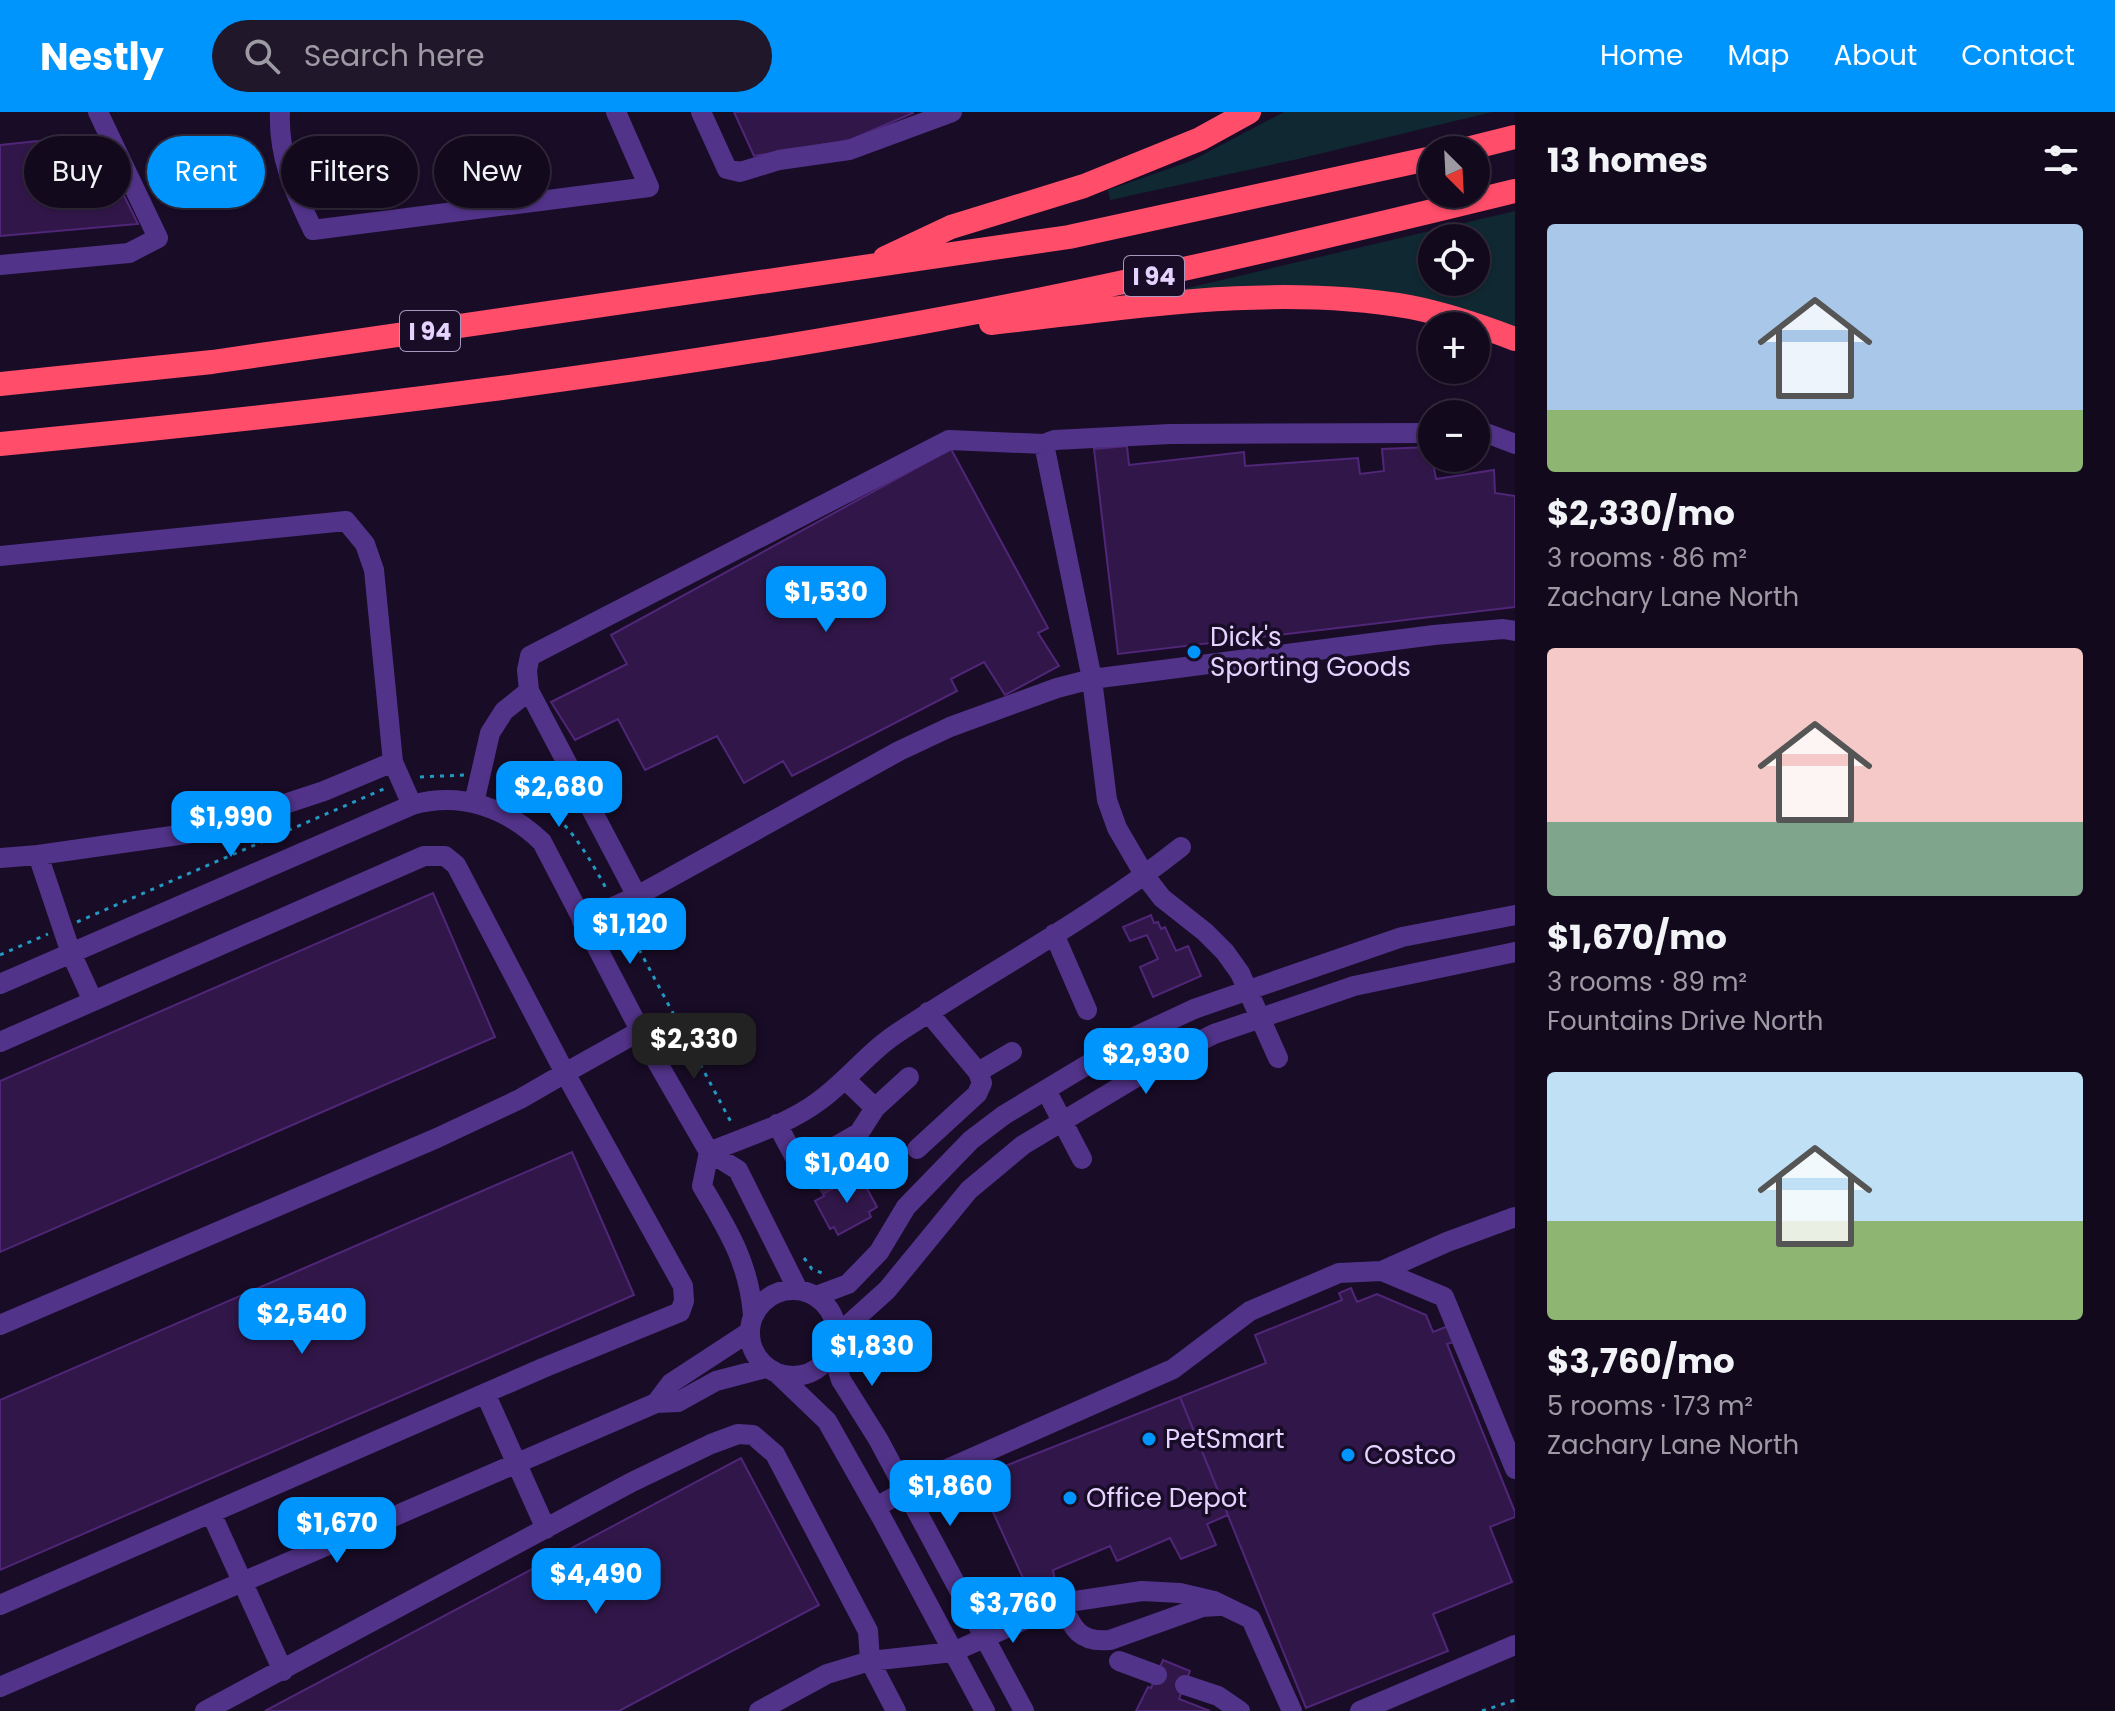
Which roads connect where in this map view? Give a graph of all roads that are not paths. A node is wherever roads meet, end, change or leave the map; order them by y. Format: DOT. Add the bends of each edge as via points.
graph roads {
  1 [pos="98,112"];
  2 [pos="280,112"];
  3 [pos="616,112"];
  4 [pos="701,112"];
  5 [pos="952,112"];
  6 [pos="1249,112"];
  7 [pos="1515,137"];
  8 [pos="1490,143"];
  9 [pos="1418,161"];
  10 [pos="1515,191"];
  11 [pos="0,265"];
  12 [pos="860,269"];
  13 [pos="1515,339"];
  14 [pos="790,345"];
  15 [pos="0,384"];
  16 [pos="1418,433"];
  17 [pos="1490,435"];
  18 [pos="0,444"];
  19 [pos="1044,444"];
  20 [pos="1515,444"];
  21 [pos="0,556"];
  22 [pos="1515,631"];
  23 [pos="1092,679"];
  24 [pos="529,691"];
  25 [pos="393,762"];
  26 [pos="474,803"];
  27 [pos="412,805"];
  28 [pos="1181,847"];
  29 [pos="38,855"];
  30 [pos="0,858"];
  31 [pos="1145,876"];
  32 [pos="637,896"];
  33 [pos="1515,915"];
  34 [pos="582,921"];
  35 [pos="1054,934"];
  36 [pos="1515,952"];
  37 [pos="71,953"];
  38 [pos="0,984"];
  39 [pos="1248,990"];
  40 [pos="93,1001"];
  41 [pos="1087,1010"];
  42 [pos="928,1012"];
  43 [pos="1261,1018"];
  44 [pos="640,1031"];
  45 [pos="0,1042"];
  46 [pos="1012,1052"];
  47 [pos="1278,1058"];
  48 [pos="978,1072"];
  49 [pos="565,1073"];
  50 [pos="909,1077"];
  51 [pos="845,1079"];
  52 [pos="1047,1092"];
  53 [pos="875,1108"];
  54 [pos="1062,1119"];
  55 [pos="777,1124"];
  56 [pos="917,1149"];
  57 [pos="709,1152"];
  58 [pos="1082,1159"];
  59 [pos="1515,1217"];
  60 [pos="1382,1271"];
  61 [pos="807,1293"];
  62 [pos="751,1324"];
  63 [pos="0,1325"];
  64 [pos="834,1344"];
  65 [pos="772,1371"];
  66 [pos="485,1393"];
  67 [pos="656,1403"];
  68 [pos="517,1462"];
  69 [pos="1515,1469"];
  70 [pos="905,1492"];
  71 [pos="876,1507"];
  72 [pos="211,1513"];
  73 [pos="546,1529"];
  74 [pos="243,1581"];
  75 [pos="1062,1603"];
  76 [pos="0,1605"];
  77 [pos="1226,1605"];
  78 [pos="984,1637"];
  79 [pos="1515,1645"];
  80 [pos="953,1652"];
  81 [pos="870,1661"];
  82 [pos="1119,1661"];
  83 [pos="283,1671"];
  84 [pos="1157,1675"];
  85 [pos="1185,1685"];
  86 [pos="0,1687"];
  87 [pos="205,1711"];
  88 [pos="759,1711"];
  89 [pos="896,1711"];
  90 [pos="985,1711"];
  91 [pos="1024,1711"];
  92 [pos="1240,1711"];
  93 [pos="1292,1711"];
  94 [pos="1360,1711"];
  1 -- 11 [label="street" via="158,238 129,253"];
  2 -- 3 [label="street" via="288,175 313,230 649,187"];
  4 -- 5 [label="street" via="727,169 740,172 779,160 849,150"];
  6 -- 12 [label="highway" via="1164,154 1084,186 951,227"];
  7 -- 8 [label="highway"];
  9 -- 12 [label="highway, I 94" via="1069,237"];
  10 -- 14 [label="highway, I 94" via="1148,277"];
  12 -- 15 [label="highway, I 94" via="212,362"];
  13 -- 14 [label="highway" via="1413,308 1299,296 1173,303"];
  14 -- 18 [label="highway, I 94" via="220,423"];
  16 -- 19 [label="street" via="1170,434"];
  17 -- 20 [label="street"];
  19 -- 23 [label="street"];
  19 -- 24 [label="street" via="949,440 530,656"];
  21 -- 25 [label="street" via="346,521 365,544 374,570"];
  22 -- 23 [label="street" via="1434,635"];
  23 -- 31 [label="street" via="1107,800"];
  23 -- 32 [label="street" via="950,727 899,751"];
  24 -- 26 [label="street" via="504,711 490,733"];
  24 -- 32 [label="street"];
  25 -- 27 [label="street"];
  25 -- 29 [label="street" via="200,832"];
  26 -- 27 [label="street"];
  26 -- 34 [label="street" via="504,813 542,842"];
  27 -- 37 [label="street"];
  28 -- 31 [label="street"];
  29 -- 30 [label="street"];
  29 -- 37 [label="street"];
  31 -- 35 [label="street"];
  31 -- 39 [label="street" via="1162,898 1225,952"];
  32 -- 34 [label="street"];
  33 -- 39 [label="street" via="1402,937"];
  34 -- 44 [label="street"];
  35 -- 41 [label="street"];
  35 -- 42 [label="street"];
  36 -- 43 [label="street" via="1354,986"];
  37 -- 38 [label="street"];
  37 -- 40 [label="street"];
  39 -- 43 [label="street"];
  39 -- 52 [label="street" via="1130,1039"];
  40 -- 45 [label="street"];
  40 -- 49 [label="street" via="424,856 445,856 456,865"];
  42 -- 48 [label="street"];
  42 -- 51 [label="street"];
  43 -- 47 [label="street"];
  43 -- 54 [label="street" via="1180,1051"];
  44 -- 49 [label="street"];
  44 -- 57 [label="street"];
  46 -- 48 [label="street"];
  48 -- 56 [label="street" via="982,1083 977,1094"];
  49 -- 63 [label="street" via="437,1138"];
  49 -- 66 [label="street" via="683,1286 684,1301 680,1312"];
  50 -- 53 [label="street"];
  51 -- 53 [label="street"];
  51 -- 55 [label="street" via="818,1102"];
  52 -- 54 [label="street"];
  52 -- 61 [label="street" via="971,1140 906,1207 879,1252 848,1284"];
  53 -- 55 [label="street" via="859,1133 800,1167"];
  54 -- 58 [label="street"];
  54 -- 64 [label="street" via="969,1190 887,1290"];
  55 -- 57 [label="street"];
  57 -- 61 [label="street" via="738,1170"];
  57 -- 62 [label="street" via="702,1186 739,1249 748,1277"];
  59 -- 60 [label="street"];
  60 -- 69 [label="street" via="1444,1297"];
  60 -- 70 [label="street" via="1339,1273 1250,1311 1173,1369"];
  61 -- 62 [label="street" via="772,1295"];
  61 -- 64 [label="street" via="832,1313"];
  62 -- 65 [label="street" via="751,1345"];
  62 -- 67 [label="street" via="671,1383"];
  64 -- 65 [label="street" via="816,1371 791,1377"];
  64 -- 70 [label="street" via="841,1380"];
  65 -- 67 [label="street" via="716,1381 678,1402"];
  65 -- 71 [label="street" via="827,1421"];
  66 -- 68 [label="street"];
  66 -- 72 [label="street"];
  67 -- 68 [label="street"];
  68 -- 73 [label="street"];
  68 -- 74 [label="street"];
  70 -- 71 [label="street"];
  70 -- 78 [label="street"];
  71 -- 80 [label="street"];
  72 -- 74 [label="street"];
  72 -- 76 [label="street"];
  73 -- 81 [label="street" via="711,1444 738,1434 753,1435 775,1454 868,1631"];
  73 -- 83 [label="street"];
  74 -- 83 [label="street"];
  74 -- 86 [label="street"];
  75 -- 77 [label="street" via="1142,1591 1180,1593"];
  75 -- 77 [label="street" via="1070,1624 1096,1642 1202,1607"];
  75 -- 78 [label="street"];
  77 -- 93 [label="street" via="1251,1619"];
  78 -- 80 [label="street"];
  78 -- 91 [label="street"];
  79 -- 94 [label="street"];
  80 -- 81 [label="street"];
  80 -- 90 [label="street"];
  81 -- 88 [label="street" via="827,1674"];
  81 -- 89 [label="street"];
  82 -- 84 [label="street"];
  83 -- 87 [label="street"];
  85 -- 92 [label="street" via="1218,1696"];
}
